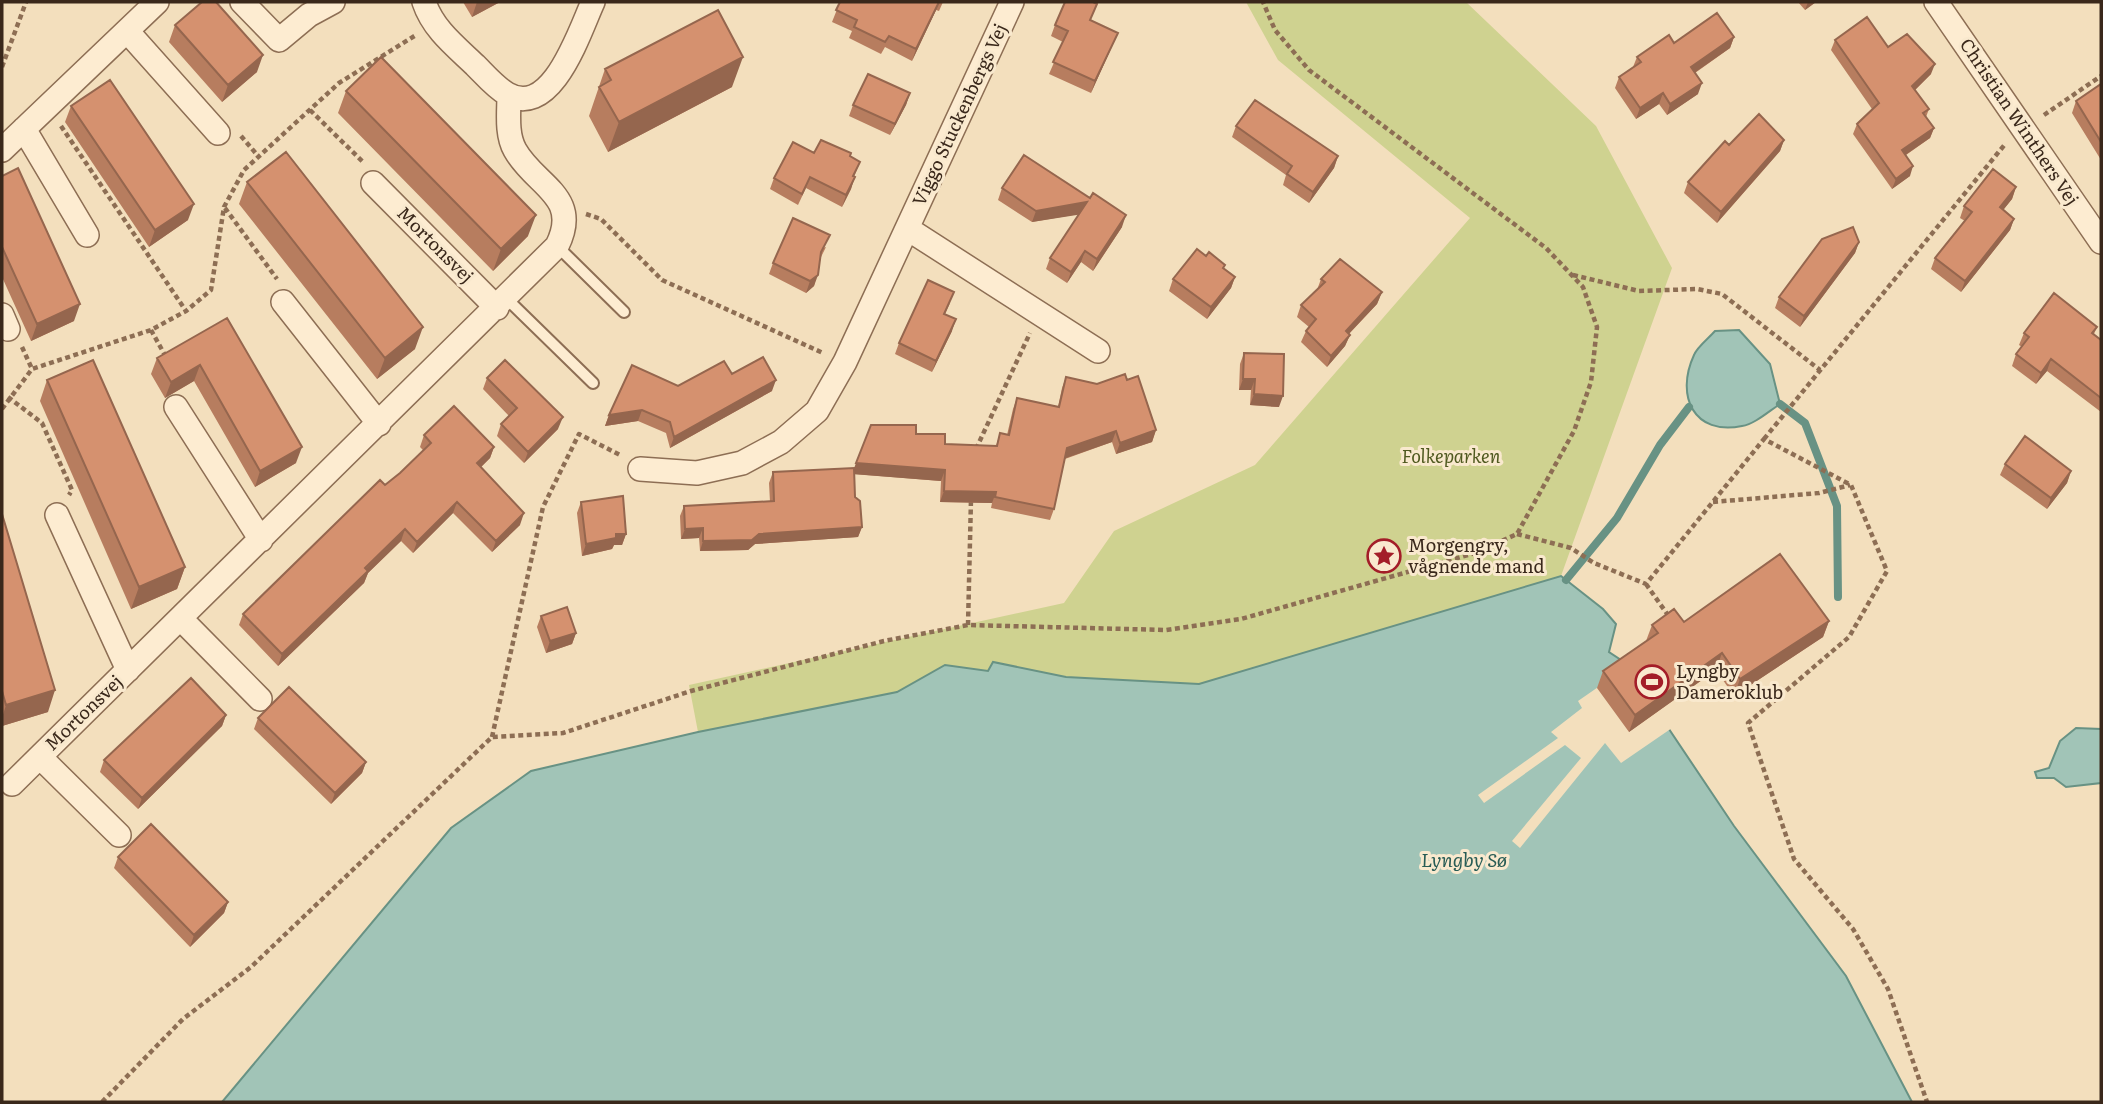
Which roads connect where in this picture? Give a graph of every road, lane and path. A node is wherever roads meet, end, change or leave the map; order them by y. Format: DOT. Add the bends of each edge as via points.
graph roads {
  1 [pos="26,2"];
  2 [pos="158,2"];
  3 [pos="242,2"];
  4 [pos="333,2"];
  5 [pos="424,2"];
  6 [pos="593,2"];
  7 [pos="1012,2"];
  8 [pos="1263,2"];
  9 [pos="1936,2"];
  10 [pos="435,23"];
  11 [pos="127,31"];
  12 [pos="2,66"];
  13 [pos="2101,76"];
  14 [pos="509,95"];
  15 [pos="47,107"];
  16 [pos="310,110"];
  17 [pos="24,129"];
  18 [pos="2024,129"];
  19 [pos="218,132"];
  20 [pos="2,150"];
  21 [pos="373,183"];
  22 [pos="563,204"];
  23 [pos="224,207"];
  24 [pos="908,229"];
  25 [pos="87,235"];
  26 [pos="2101,242"];
  27 [pos="557,246"];
  28 [pos="1572,275"];
  29 [pos="283,302"];
  30 [pos="502,304"];
  31 [pos="186,311"];
  32 [pos="624,312"];
  33 [pos="1039,314"];
  34 [pos="151,330"];
  35 [pos="1098,351"];
  36 [pos="169,361"];
  37 [pos="845,362"];
  38 [pos="1820,370"];
  39 [pos="593,383"];
  40 [pos="8,397"];
  41 [pos="176,407"];
  42 [pos="2,409"];
  43 [pos="379,424"];
  44 [pos="1764,439"];
  45 [pos="973,456"];
  46 [pos="640,469"];
  47 [pos="1850,485"];
  48 [pos="971,495"];
  49 [pos="1712,502"];
  50 [pos="57,515"];
  51 [pos="1517,534"];
  52 [pos="261,540"];
  53 [pos="1646,584"];
  54 [pos="181,619"];
  55 [pos="968,625"];
  56 [pos="1676,625"];
  57 [pos="128,670"];
  58 [pos="260,699"];
  59 [pos="492,737"];
  60 [pos="40,757"];
  61 [pos="12,784"];
  62 [pos="119,835"];
  63 [pos="102,1102"];
  64 [pos="1927,1102"];
  1 -- 12 [label="path"];
  2 -- 11 [label="street"];
  3 -- 4 [label="street" via="279,40"];
  5 -- 10 [label="street"];
  6 -- 14 [label="street" via="554,82 533,97"];
  7 -- 24 [label="street, Viggo Stuckenbergs Vej"];
  8 -- 28 [label="path" via="1275,30 1309,70 1546,248"];
  9 -- 18 [label="street, Christian Winthers Vej"];
  10 -- 14 [label="street"];
  10 -- 16 [label="path" via="339,83"];
  11 -- 15 [label="street"];
  11 -- 19 [label="street"];
  13 -- 18 [label="path"];
  14 -- 22 [label="street" via="509,131 515,150"];
  15 -- 17 [label="street"];
  15 -- 31 [label="path"];
  16 -- 21 [label="path" via="364,163"];
  16 -- 23 [label="path" via="244,170"];
  17 -- 20 [label="street"];
  17 -- 25 [label="street"];
  18 -- 26 [label="street, Christian Winthers Vej"];
  18 -- 38 [label="path" via="2004,145"];
  21 -- 30 [label="street, Mortonsvej"];
  22 -- 27 [label="street" via="564,232"];
  22 -- 37 [label="path" via="601,219 662,280"];
  23 -- 29 [label="path" via="276,276"];
  23 -- 31 [label="path" via="211,290"];
  24 -- 33 [label="street, Viggo Stuckenbergs Vej"];
  24 -- 37 [label="street, Viggo Stuckenbergs Vej"];
  27 -- 30 [label="street, Mortonsvej"];
  27 -- 32 [label="lane"];
  28 -- 38 [label="path" via="1639,290 1697,289 1722,294"];
  28 -- 51 [label="path" via="1583,287 1597,327 1591,382 1574,431"];
  29 -- 43 [label="street"];
  30 -- 39 [label="lane"];
  30 -- 43 [label="street, Mortonsvej"];
  31 -- 34 [label="path"];
  33 -- 35 [label="street, Viggo Stuckenbergs Vej"];
  33 -- 45 [label="path"];
  34 -- 36 [label="path"];
  34 -- 40 [label="path" via="32,369"];
  37 -- 46 [label="street, Viggo Stuckenbergs Vej" via="817,411 781,442 743,463 697,473"];
  38 -- 44 [label="path"];
  40 -- 42 [label="path"];
  40 -- 50 [label="path" via="42,424 72,490"];
  41 -- 52 [label="street"];
  43 -- 52 [label="street, Mortonsvej"];
  44 -- 47 [label="path"];
  44 -- 49 [label="path"];
  46 -- 59 [label="path" via="579,434 543,507"];
  47 -- 49 [label="path" via="1819,494"];
  47 -- 64 [label="path" via="1887,571 1849,637 1748,723 1794,859 1853,929 1888,989"];
  48 -- 55 [label="path"];
  49 -- 53 [label="path"];
  50 -- 57 [label="street, Mortonsvej"];
  51 -- 53 [label="path" via="1571,548 1594,563"];
  51 -- 55 [label="path" via="1475,553 1241,619 1166,629"];
  52 -- 54 [label="street, Mortonsvej"];
  53 -- 56 [label="path"];
  54 -- 57 [label="street, Mortonsvej"];
  54 -- 58 [label="street"];
  55 -- 59 [label="path" via="884,641 691,691 563,733"];
  57 -- 60 [label="street, Mortonsvej"];
  59 -- 63 [label="path" via="251,967 183,1019"];
  60 -- 61 [label="street, Mortonsvej"];
  60 -- 62 [label="street, Mortonsvej"];
}
